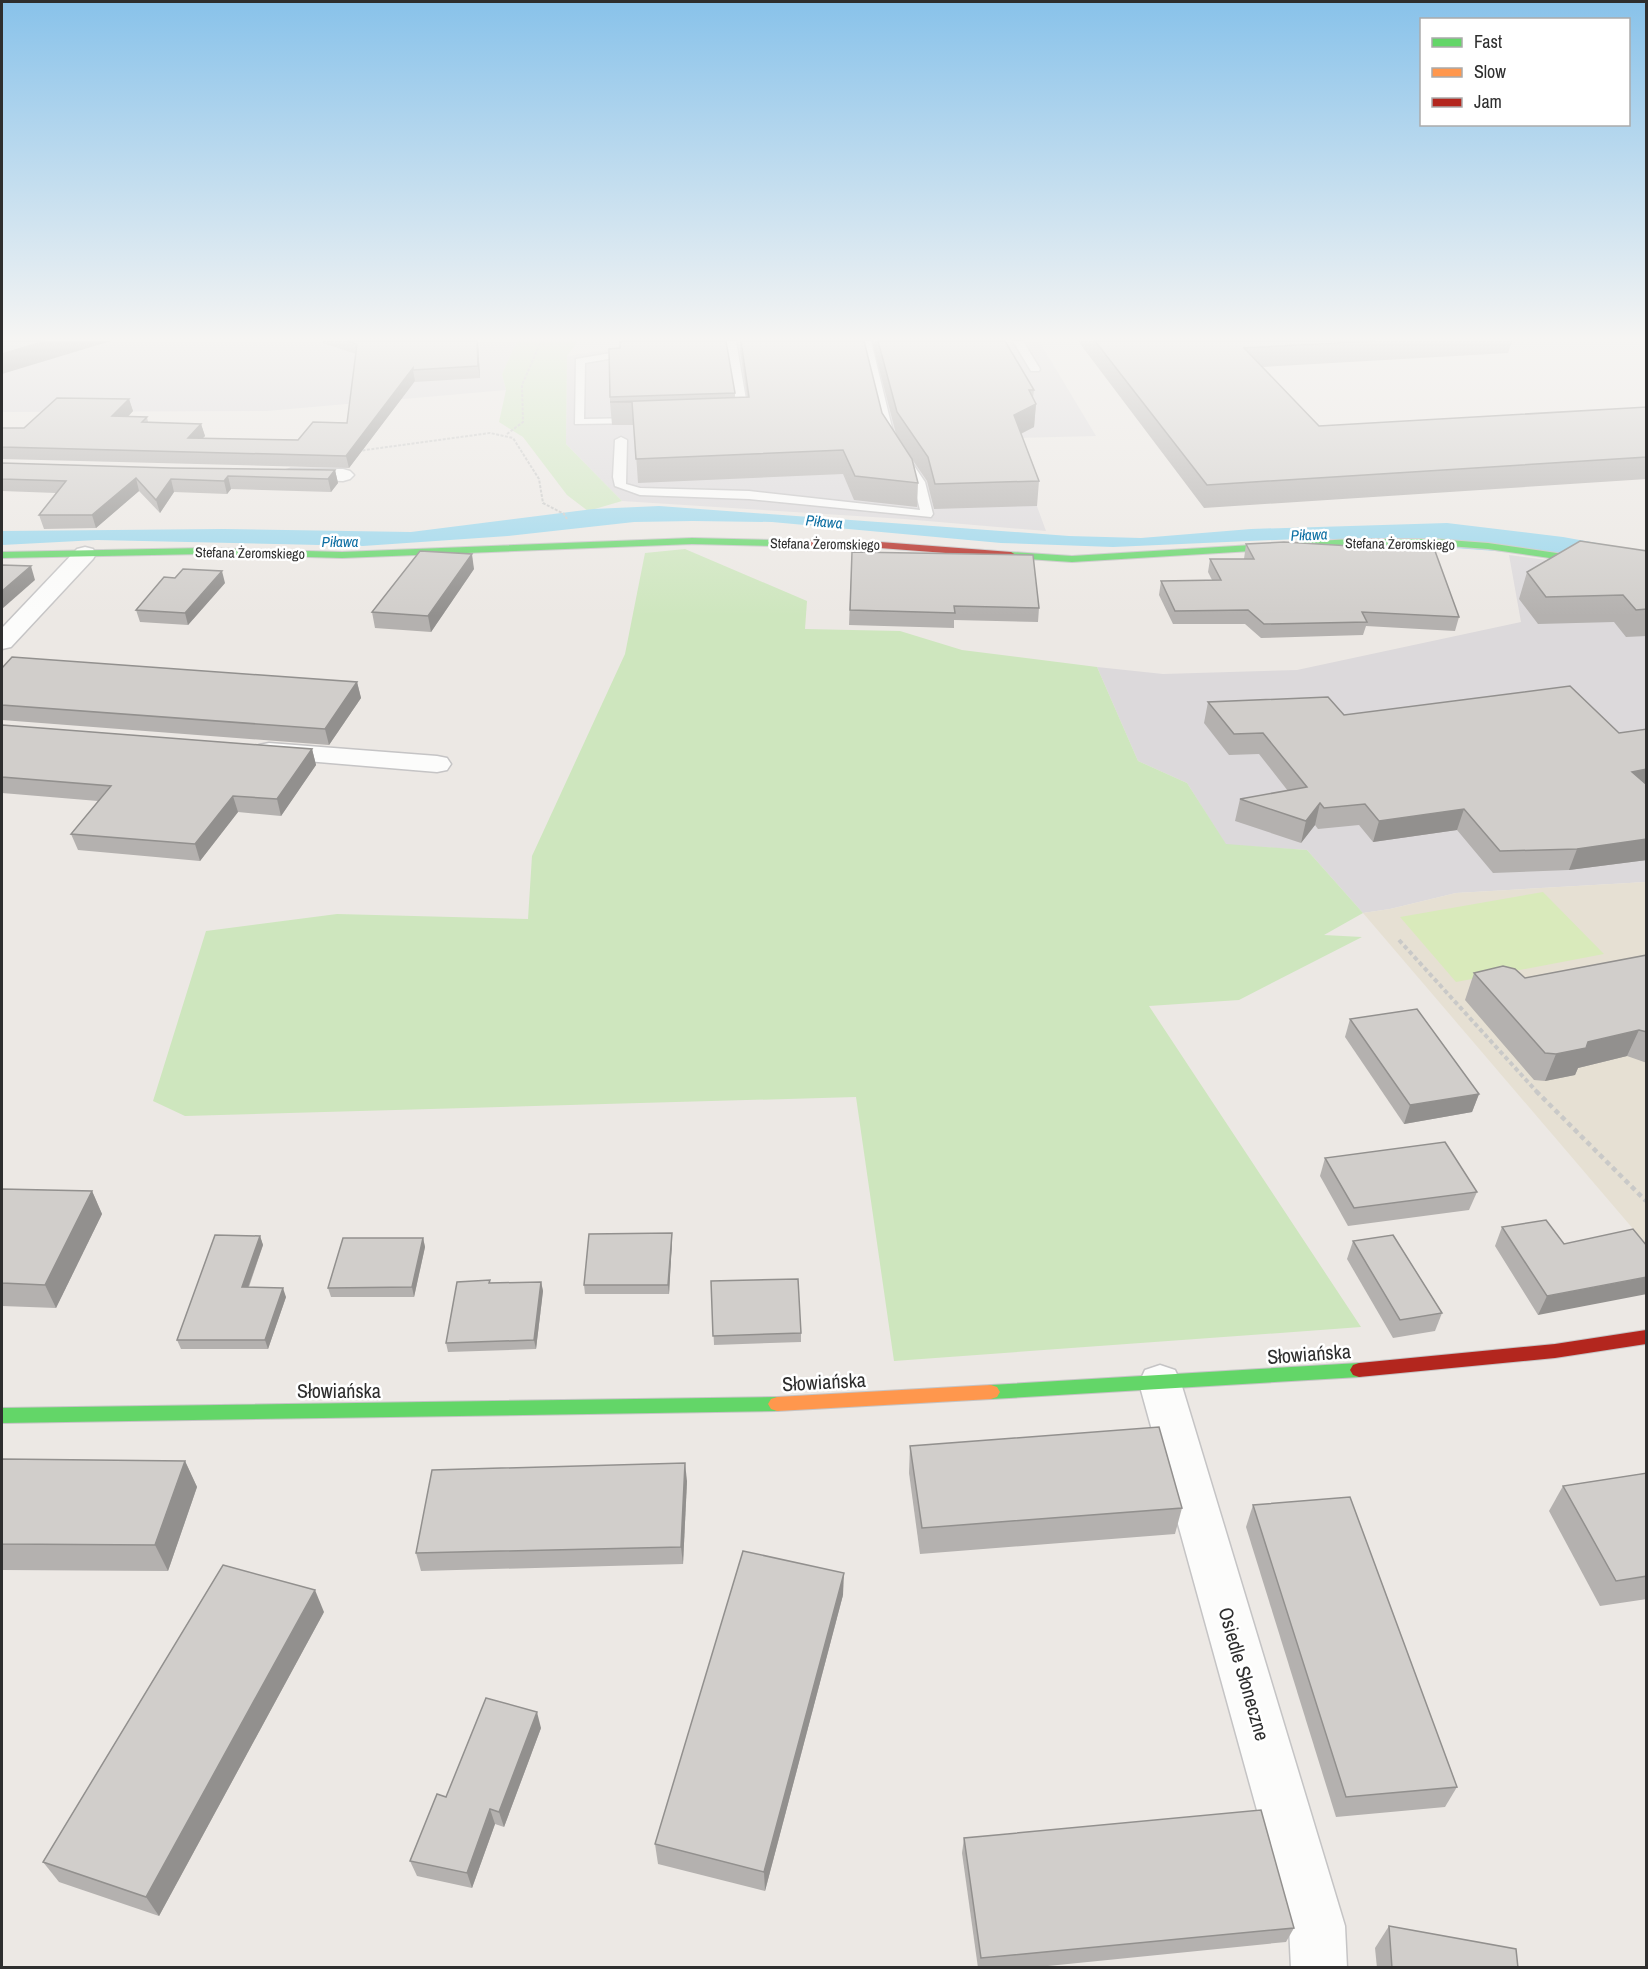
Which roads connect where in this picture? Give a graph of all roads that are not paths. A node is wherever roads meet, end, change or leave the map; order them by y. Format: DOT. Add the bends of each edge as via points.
graph roads {
  1 [pos="888,433"];
  2 [pos="621,440"];
  3 [pos="271,475"];
  4 [pos="343,476"];
  5 [pos="85,554"];
  6 [pos="2,555"];
  7 [pos="1647,568"];
  8 [pos="2,642"];
  9 [pos="248,749"];
  10 [pos="436,764"];
  11 [pos="1647,1337"];
  12 [pos="1160,1383"];
  13 [pos="2,1416"];
  14 [pos="1319,1968"];
  1 -- 2 [label="lane" via="920,482 927,514 749,495 640,491 621,486"];
  3 -- 4 [label="street"];
  5 -- 6 [label="street, Stefana Żeromskiego"];
  5 -- 7 [label="street, Stefana Żeromskiego" via="214,551 342,555 692,541 890,546 1072,559 1351,542 1435,542"];
  5 -- 8 [label="street"];
  9 -- 10 [label="street"];
  11 -- 12 [label="street, Słowiańska" via="1555,1351 1332,1373"];
  12 -- 13 [label="street, Słowiańska" via="737,1406"];
  12 -- 14 [label="street, Osiedle Słoneczne" via="1317,1926"];
}
